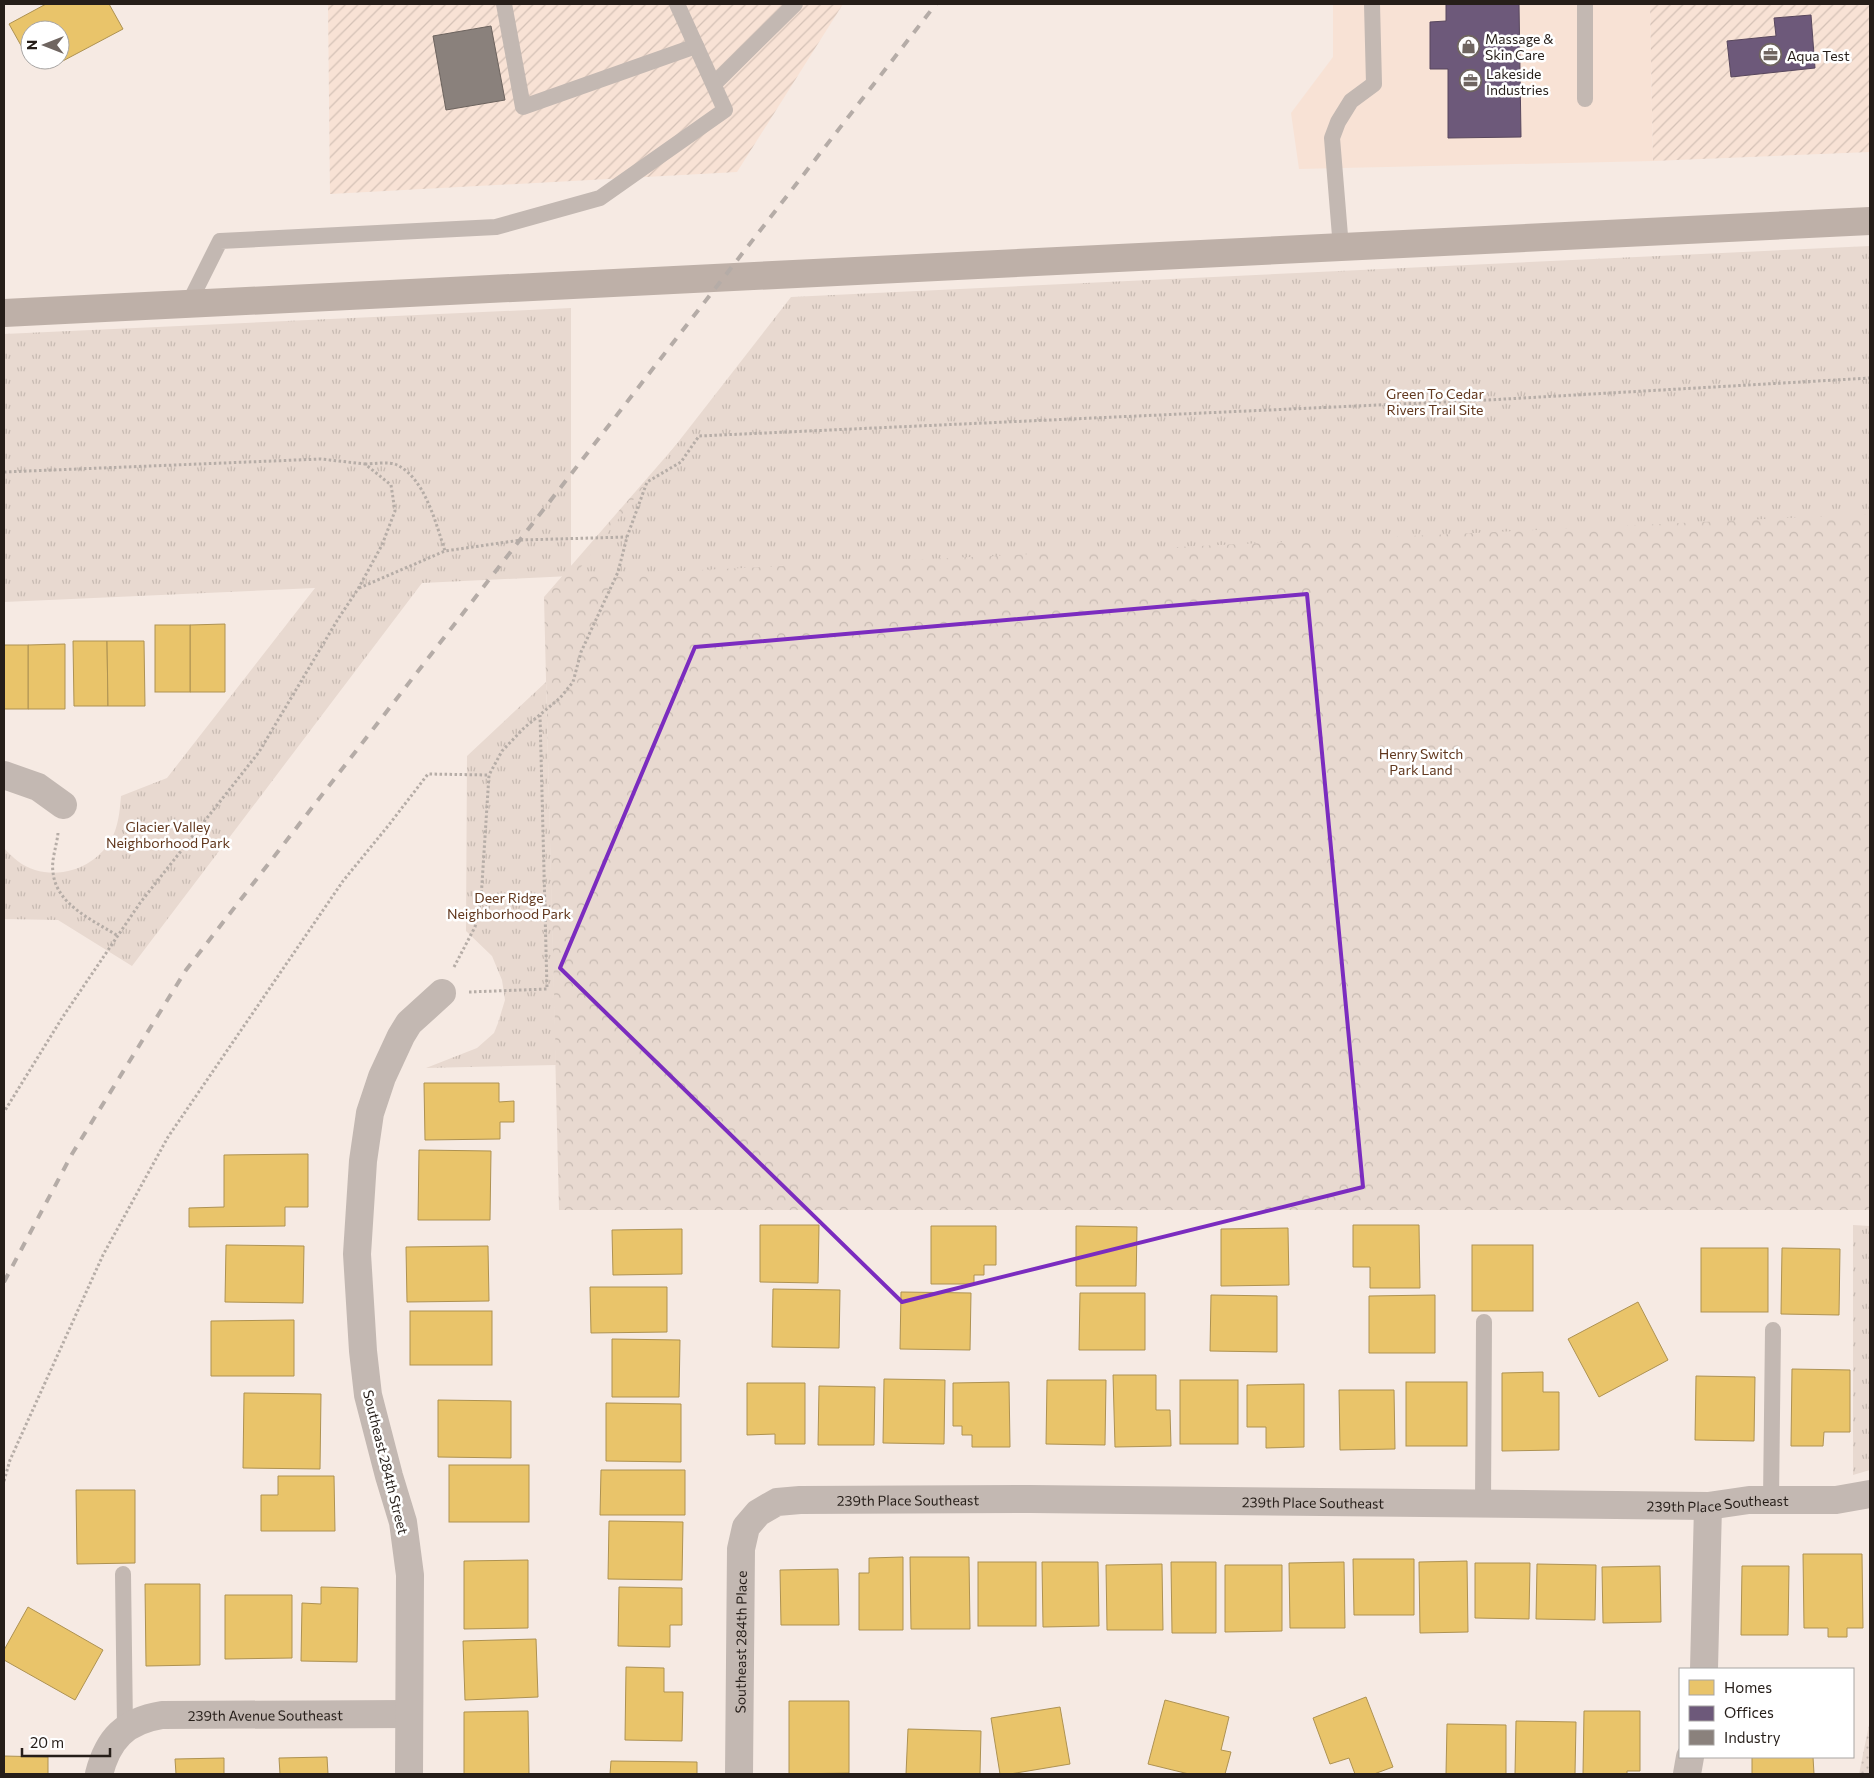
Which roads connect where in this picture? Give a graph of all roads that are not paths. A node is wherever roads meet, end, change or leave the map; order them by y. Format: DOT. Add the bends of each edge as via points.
graph roads {
  1 [pos="504,4"];
  2 [pos="677,4"];
  3 [pos="795,4"];
  4 [pos="1372,4"];
  5 [pos="1585,4"];
  6 [pos="696,46"];
  7 [pos="714,84"];
  8 [pos="1586,99"];
  9 [pos="1870,221"];
  10 [pos="1341,248"];
  11 [pos="189,303"];
  12 [pos="4,313"];
  13 [pos="4,775"];
  14 [pos="63,805"];
  15 [pos="442,993"];
  16 [pos="1484,1322"];
  17 [pos="1772,1330"];
  18 [pos="1870,1494"];
  19 [pos="1770,1500"];
  20 [pos="1483,1504"];
  21 [pos="1708,1506"];
  22 [pos="758,1512"];
  23 [pos="123,1574"];
  24 [pos="1704,1668"];
  25 [pos="409,1714"];
  26 [pos="125,1728"];
  27 [pos="1690,1758"];
  28 [pos="99,1774"];
  29 [pos="409,1774"];
  30 [pos="739,1774"];
  31 [pos="1686,1774"];
  1 -- 6 [label="lane" via="523,107"];
  2 -- 6 [label="lane"];
  3 -- 7 [label="lane"];
  4 -- 10 [label="lane" via="1374,84 1351,101 1332,138"];
  5 -- 8 [label="lane"];
  6 -- 7 [label="lane"];
  7 -- 11 [label="lane" via="725,110 600,198 496,227 220,241"];
  9 -- 10 [label="main road"];
  10 -- 11 [label="main road"];
  11 -- 12 [label="main road"];
  13 -- 14 [label="street" via="38,786"];
  15 -- 25 [label="street, Southeast 284th Street" via="409,1023 400,1036 370,1113 356,1254 368,1395 403,1522 410,1575"];
  16 -- 20 [label="lane"];
  17 -- 19 [label="lane"];
  18 -- 19 [label="street, 239th Place Southeast" via="1836,1500"];
  19 -- 21 [label="street, 239th Place Southeast"];
  20 -- 21 [label="street, 239th Place Southeast"];
  20 -- 22 [label="street, 239th Place Southeast" via="800,1500 777,1502"];
  21 -- 24 [label="street"];
  22 -- 30 [label="street, Southeast 284th Place" via="746,1528 741,1549"];
  23 -- 26 [label="lane"];
  25 -- 26 [label="street, 239th Avenue Southeast" via="162,1715"];
  25 -- 29 [label="street, Southeast 284th Street"];
  26 -- 28 [label="street" via="108,1748"];
  27 -- 31 [label="street"];
}
